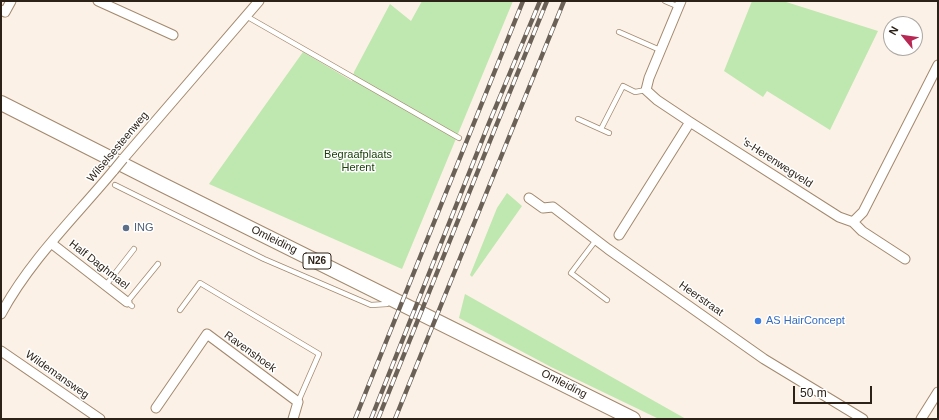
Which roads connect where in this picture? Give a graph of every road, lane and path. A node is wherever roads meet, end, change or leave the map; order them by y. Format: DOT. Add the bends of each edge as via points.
graph roads {
  1 [pos="11,1"];
  2 [pos="99,1"];
  3 [pos="259,1"];
  4 [pos="665,1"];
  5 [pos="680,4"];
  6 [pos="1,10"];
  7 [pos="246,16"];
  8 [pos="619,32"];
  9 [pos="173,35"];
  10 [pos="660,50"];
  11 [pos="938,65"];
  12 [pos="646,90"];
  13 [pos="1,103"];
  14 [pos="1,110"];
  15 [pos="578,118"];
  16 [pos="690,122"];
  17 [pos="601,129"];
  18 [pos="609,133"];
  19 [pos="459,138"];
  20 [pos="115,185"];
  21 [pos="529,198"];
  22 [pos="853,222"];
  23 [pos="619,235"];
  24 [pos="596,240"];
  25 [pos="51,243"];
  26 [pos="134,249"];
  27 [pos="905,259"];
  28 [pos="158,264"];
  29 [pos="106,286"];
  30 [pos="607,300"];
  31 [pos="130,304"];
  32 [pos="387,304"];
  33 [pos="180,310"];
  34 [pos="1,311"];
  35 [pos="1,351"];
  36 [pos="938,392"];
  37 [pos="298,402"];
  38 [pos="156,408"];
  39 [pos="100,419"];
  40 [pos="293,419"];
  41 [pos="614,419"];
  42 [pos="633,419"];
  43 [pos="862,419"];
  44 [pos="921,419"];
  1 -- 6 [label="street" via="5,12"];
  2 -- 9 [label="street"];
  3 -- 7 [label="street, Wilselsesteenweg"];
  4 -- 5 [label="lane"];
  5 -- 10 [label="street"];
  7 -- 19 [label="lane"];
  7 -- 25 [label="street, Wilselsesteenweg, bridge"];
  8 -- 10 [label="lane"];
  10 -- 12 [label="street" via="648,78"];
  11 -- 22 [label="street" via="863,212"];
  12 -- 16 [label="street, 's-Herenwegveld"];
  12 -- 17 [label="lane" via="635,92 622,86"];
  13 -- 42 [label="main road, Omleiding / N26"];
  14 -- 32 [label="main road, Omleiding / N26"];
  15 -- 17 [label="lane"];
  16 -- 22 [label="street, 's-Herenwegveld" via="839,217"];
  16 -- 23 [label="street"];
  17 -- 18 [label="lane"];
  20 -- 32 [label="lane" via="264,259 371,305"];
  21 -- 24 [label="street, Heerstraat" via="543,208 552,207"];
  22 -- 27 [label="street, 's-Herenwegveld" via="862,231"];
  24 -- 30 [label="lane" via="571,273"];
  24 -- 43 [label="street, Heerstraat" via="764,359"];
  25 -- 29 [label="street, Half Daghmael"];
  25 -- 34 [label="street, Wilselsesteenweg"];
  26 -- 29 [label="lane"];
  28 -- 31 [label="lane"];
  29 -- 31 [label="street, Half Daghmael"];
  32 -- 41 [label="main road, Omleiding / N26"];
  33 -- 37 [label="lane" via="200,283 319,354"];
  35 -- 39 [label="street, Wildemansweg"];
  36 -- 44 [label="street"];
  37 -- 38 [label="street, Ravenshoek" via="207,334"];
  37 -- 40 [label="street"];
}
